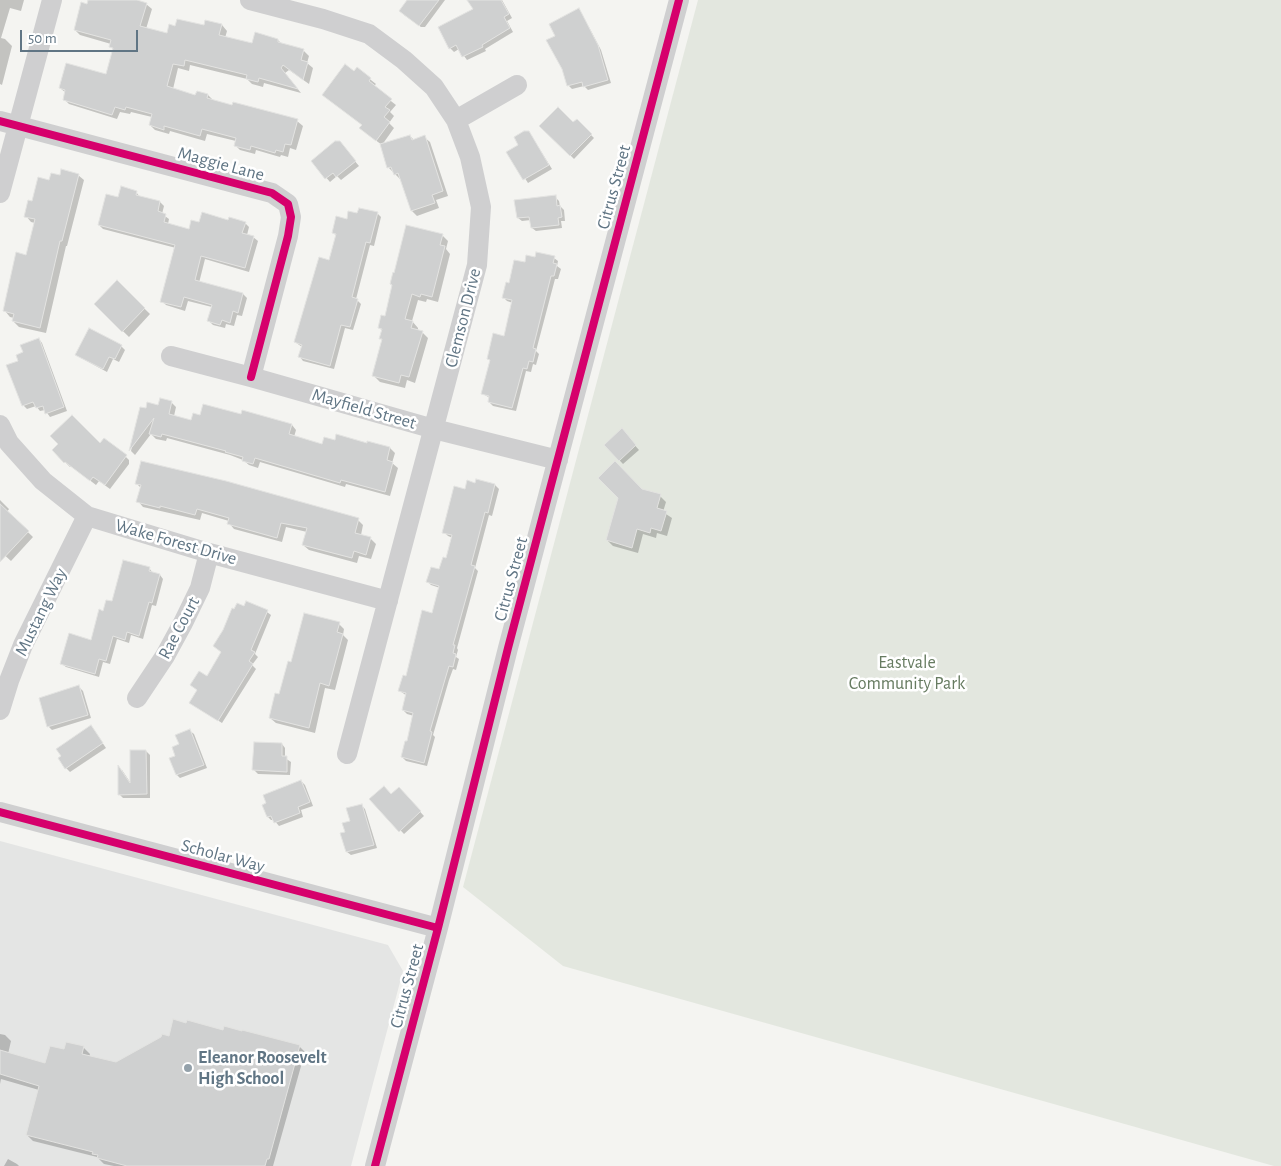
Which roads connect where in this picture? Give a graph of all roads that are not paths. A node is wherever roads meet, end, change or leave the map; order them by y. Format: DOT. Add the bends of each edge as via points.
graph roads {
  1 [pos="52,0"];
  2 [pos="250,0"];
  3 [pos="679,0"];
  4 [pos="516,85"];
  5 [pos="456,120"];
  6 [pos="9,123"];
  7 [pos="0,193"];
  8 [pos="171,356"];
  9 [pos="251,377"];
  10 [pos="0,425"];
  11 [pos="434,429"];
  12 [pos="558,460"];
  13 [pos="87,516"];
  14 [pos="209,552"];
  15 [pos="388,601"];
  16 [pos="4,680"];
  17 [pos="137,698"];
  18 [pos="0,710"];
  19 [pos="347,754"];
  20 [pos="0,812"];
  21 [pos="438,928"];
  22 [pos="375,1166"];
  1 -- 6 [label="street"];
  2 -- 5 [label="street, Clemson Drive" via="369,34 434,87"];
  3 -- 12 [label="street, Citrus Street"];
  4 -- 5 [label="street"];
  5 -- 11 [label="street, Clemson Drive" via="470,157 481,207 477,265"];
  6 -- 7 [label="street"];
  6 -- 9 [label="street, Maggie Lane" via="272,193 288,204 292,218"];
  8 -- 9 [label="street, Mayfield Street"];
  9 -- 11 [label="street, Mayfield Street"];
  10 -- 13 [label="street, Wake Forest Drive" via="9,443 43,481"];
  11 -- 12 [label="street, Mayfield Street"];
  11 -- 15 [label="street, Clemson Drive"];
  12 -- 21 [label="street, Citrus Street"];
  13 -- 14 [label="street, Wake Forest Drive"];
  13 -- 16 [label="street, Mustang Way"];
  14 -- 15 [label="street, Wake Forest Drive"];
  14 -- 17 [label="street, Rae Court" via="200,588 183,623"];
  15 -- 19 [label="street, Clemson Drive"];
  16 -- 18 [label="street, Mustang Way"];
  20 -- 21 [label="street, Scholar Way"];
  21 -- 22 [label="street, Citrus Street"];
}
